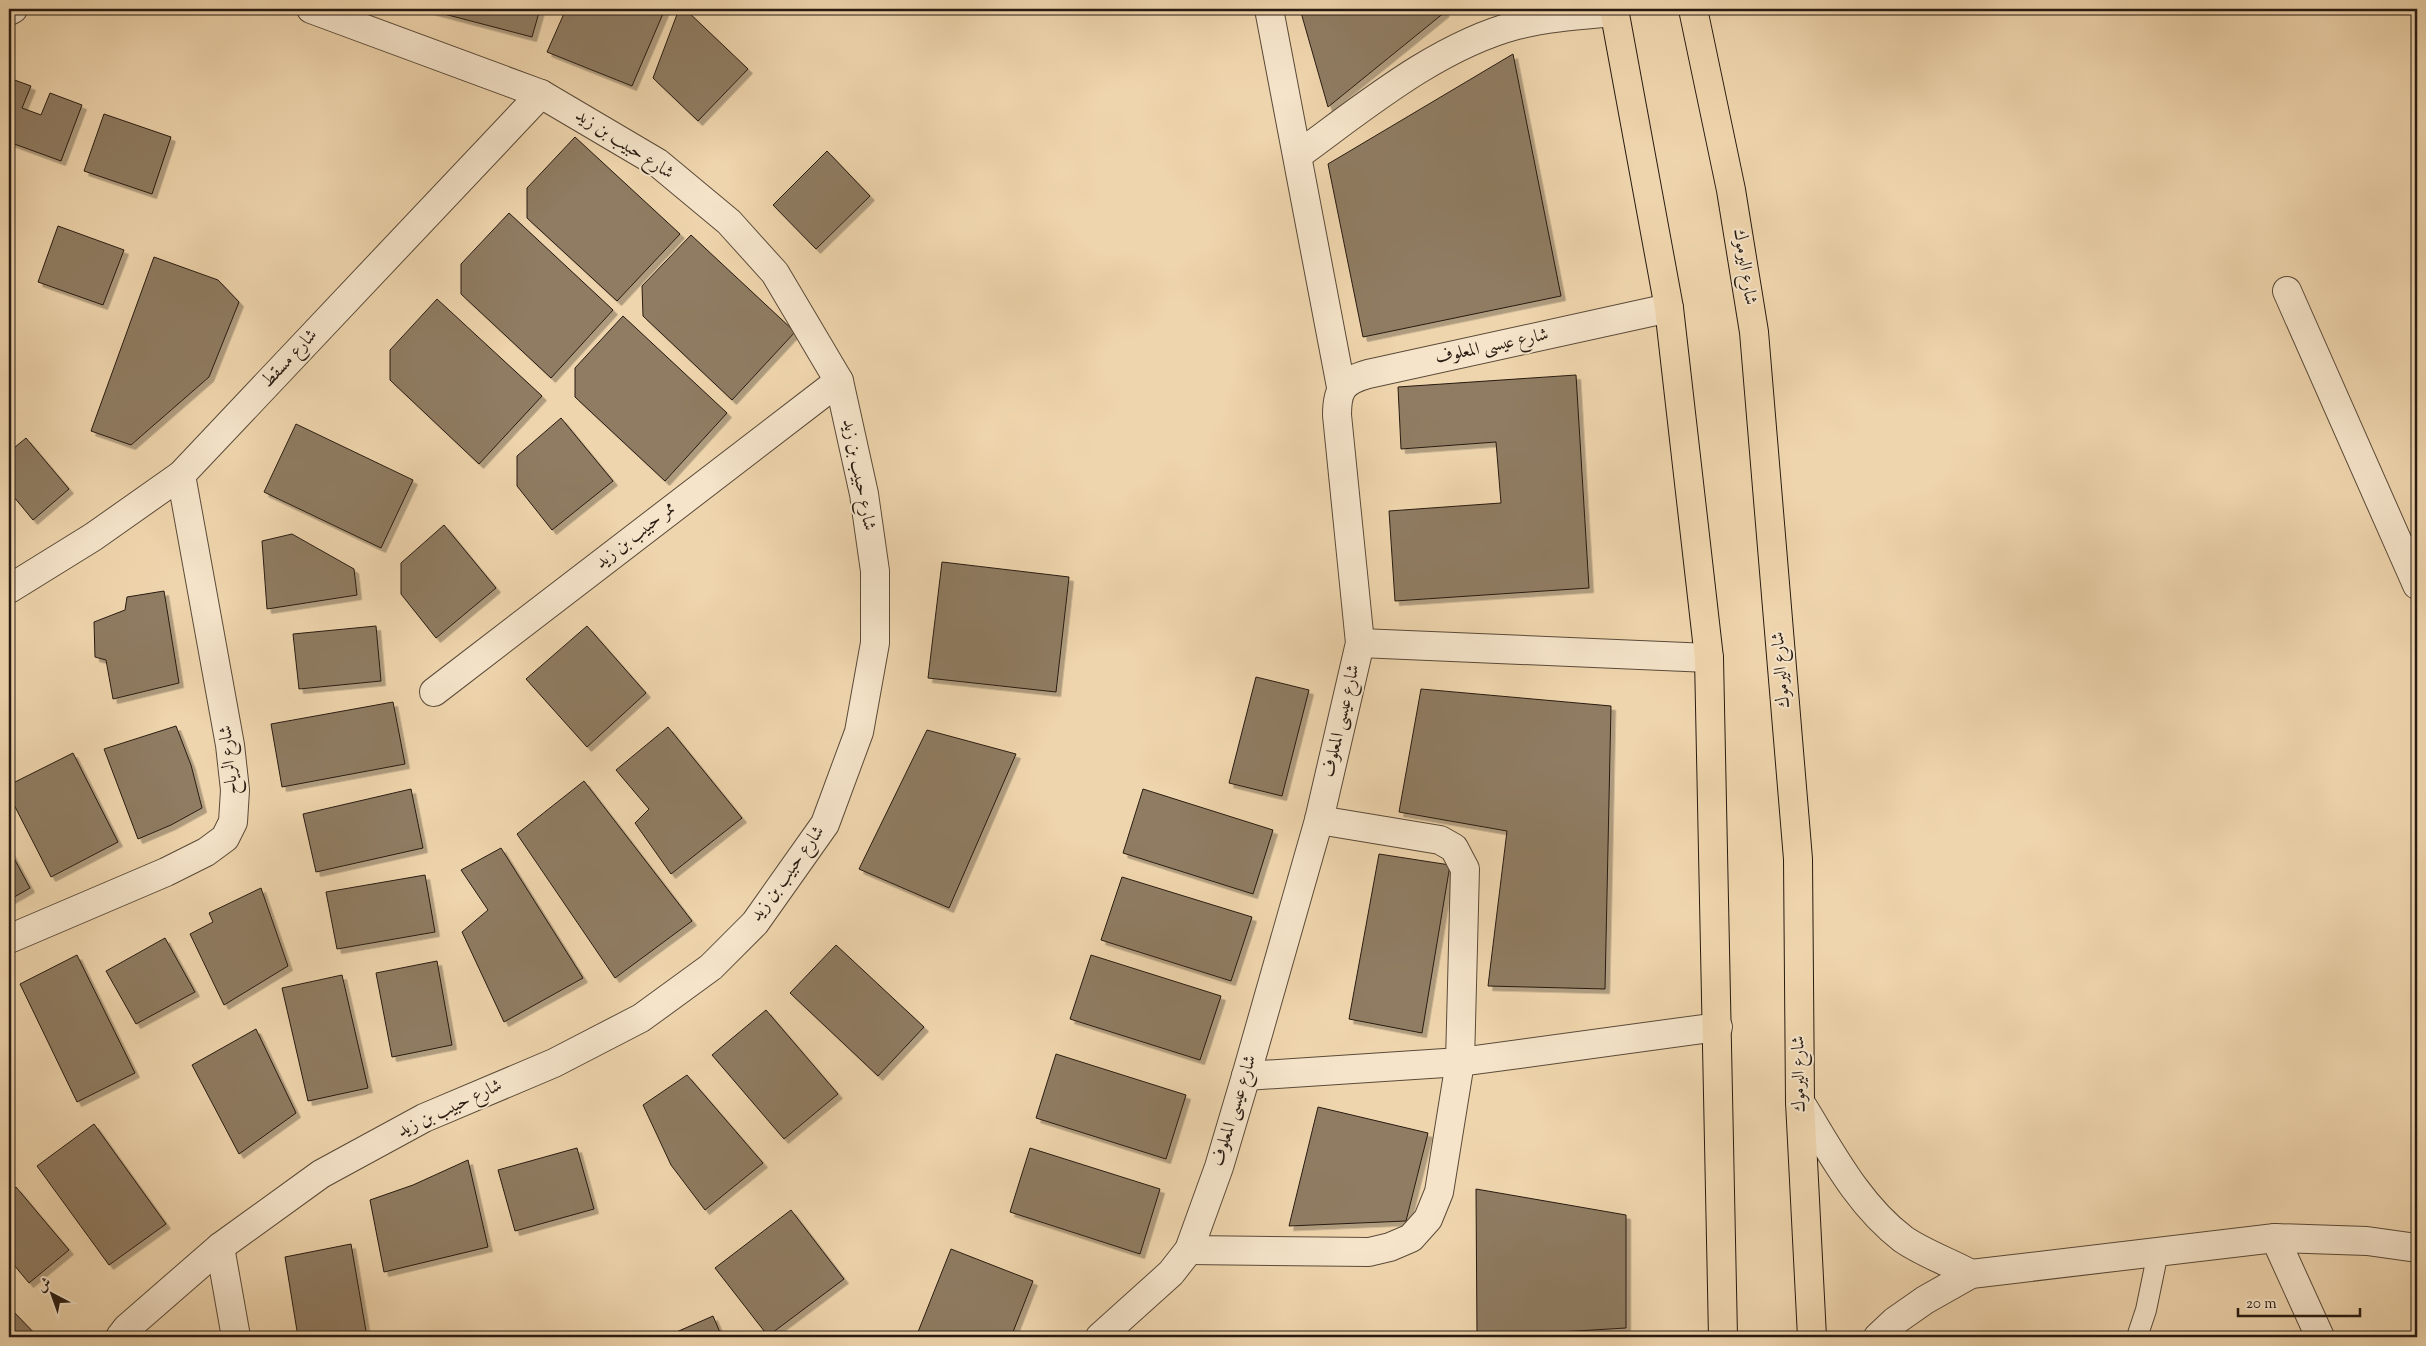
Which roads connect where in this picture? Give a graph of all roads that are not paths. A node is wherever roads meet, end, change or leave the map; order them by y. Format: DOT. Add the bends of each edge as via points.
graph roads {
  1 [pos="13,9"];
  2 [pos="311,9"];
  3 [pos="1269,9"];
  4 [pos="1693,9"];
  5 [pos="9,10"];
  6 [pos="1614,10"];
  7 [pos="1511,17"];
  8 [pos="541,94"];
  9 [pos="1298,155"];
  10 [pos="2287,291"];
  11 [pos="1669,308"];
  12 [pos="839,380"];
  13 [pos="1342,387"];
  14 [pos="181,475"];
  15 [pos="2417,585"];
  16 [pos="9,589"];
  17 [pos="1360,643"];
  18 [pos="1709,658"];
  19 [pos="434,692"];
  20 [pos="1319,820"];
  21 [pos="9,939"];
  22 [pos="1718,1027"];
  23 [pos="1460,1062"];
  24 [pos="1246,1076"];
  25 [pos="1800,1102"];
  26 [pos="2275,1238"];
  27 [pos="220,1246"];
  28 [pos="2417,1248"];
  29 [pos="1189,1250"];
  30 [pos="2158,1252"];
  31 [pos="1971,1274"];
  32 [pos="120,1337"];
  33 [pos="236,1337"];
  34 [pos="1100,1337"];
  35 [pos="1723,1337"];
  36 [pos="1812,1337"];
  37 [pos="1878,1337"];
  38 [pos="2137,1337"];
  39 [pos="2320,1337"];
  1 -- 5 [label="street"];
  2 -- 8 [label="street, شارع حبيب بن زيد"];
  3 -- 9 [label="street"];
  4 -- 25 [label="highway, شارع اليرموك" via="1731,190 1754,332 1798,859"];
  6 -- 7 [label="street"];
  6 -- 11 [label="highway"];
  7 -- 9 [label="street" via="1398,84"];
  8 -- 12 [label="street, شارع حبيب بن زيد" via="658,163 730,222 775,273"];
  8 -- 14 [label="street, شارع مسقط"];
  9 -- 13 [label="street"];
  10 -- 15 [label="street"];
  11 -- 13 [label="street, شارع عيسى المعلوف" via="1368,374 1354,378"];
  11 -- 18 [label="highway"];
  12 -- 19 [label="street, ممر حبيب بن زيد"];
  12 -- 27 [label="street, شارع حبيب بن زيد" via="866,504 874,571 875,643 859,732 820,832 754,922 711,967 641,1018 554,1063 424,1118 321,1174"];
  13 -- 17 [label="street, شارع عيسى المعلوف" via="1337,398 1337,414"];
  14 -- 16 [label="street, شارع مسقط" via="94,536"];
  14 -- 21 [label="street, شارع الرياح" via="230,745 236,790 233,822 225,838 206,852"];
  17 -- 18 [label="street"];
  17 -- 20 [label="street, شارع عيسى المعلوف"];
  18 -- 22 [label="highway"];
  20 -- 23 [label="street" via="1440,840 1454,848 1460,857 1465,869"];
  20 -- 24 [label="street, شارع عيسى المعلوف"];
  22 -- 23 [label="street"];
  22 -- 35 [label="highway"];
  23 -- 24 [label="street"];
  23 -- 29 [label="street" via="1439,1192 1428,1219 1411,1238 1390,1248 1369,1252"];
  24 -- 29 [label="street, شارع عيسى المعلوف"];
  25 -- 31 [label="street" via="1852,1187 1880,1218 1904,1240"];
  25 -- 36 [label="highway, شارع اليرموك"];
  26 -- 28 [label="street" via="2367,1241"];
  26 -- 30 [label="street"];
  26 -- 39 [label="street"];
  27 -- 32 [label="street, شارع حبيب بن زيد"];
  27 -- 33 [label="street"];
  29 -- 34 [label="street, شارع عيسى المعلوف" via="1171,1273"];
  30 -- 31 [label="street"];
  30 -- 38 [label="lane"];
  31 -- 37 [label="street" via="1925,1300"];
}
